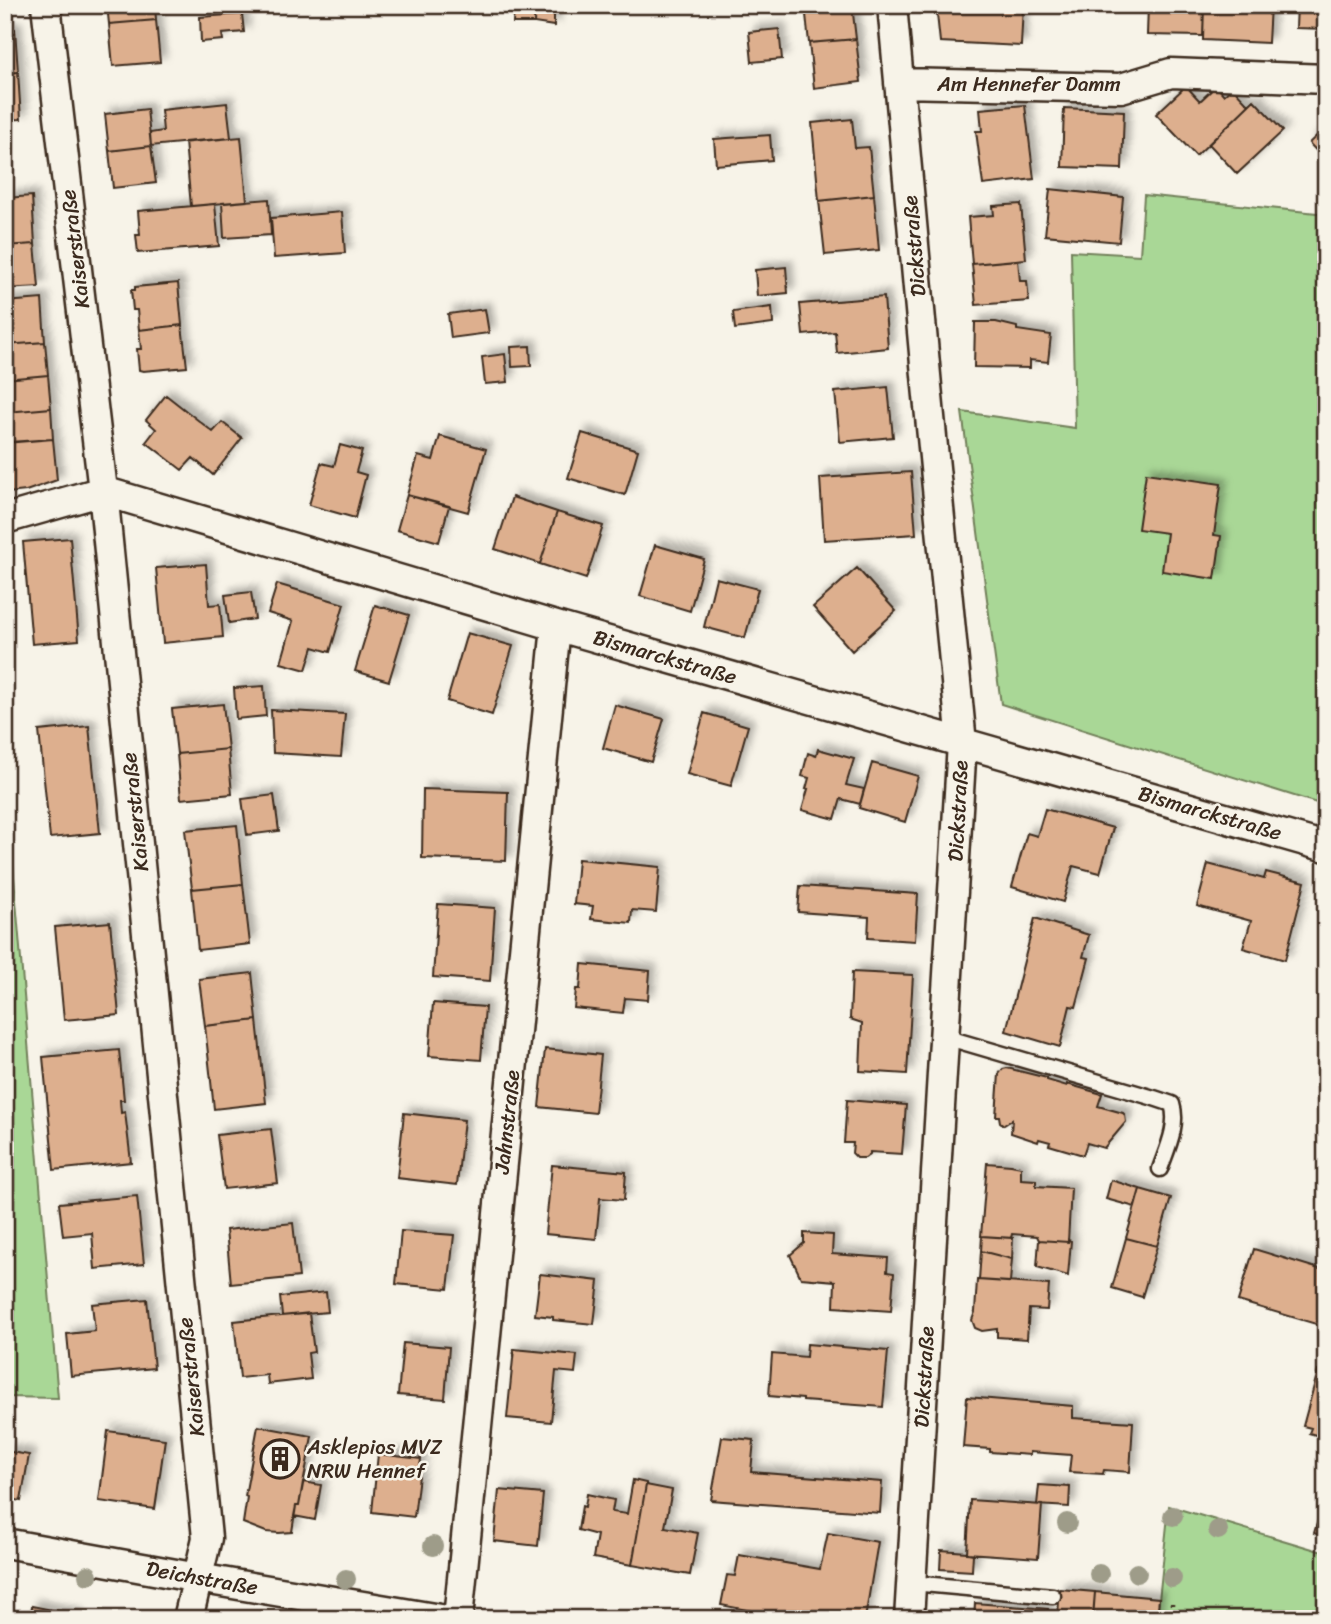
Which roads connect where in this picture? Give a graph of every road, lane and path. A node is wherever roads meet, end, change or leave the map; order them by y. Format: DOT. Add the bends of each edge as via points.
graph roads {
  1 [pos="46,5"];
  2 [pos="892,5"];
  3 [pos="1326,79"];
  4 [pos="898,83"];
  5 [pos="103,491"];
  6 [pos="5,519"];
  7 [pos="556,626"];
  8 [pos="962,743"];
  9 [pos="1326,847"];
  10 [pos="945,1037"];
  11 [pos="1160,1169"];
  12 [pos="5,1543"];
  13 [pos="198,1578"];
  14 [pos="912,1583"];
  15 [pos="1053,1596"];
  16 [pos="1172,1603"];
  17 [pos="188,1619"];
  18 [pos="440,1619"];
  19 [pos="458,1619"];
  20 [pos="909,1619"];
  21 [pos="1172,1619"];
  1 -- 5 [label="street, Kaiserstraße"];
  2 -- 4 [label="street, Dickstraße"];
  3 -- 4 [label="street, Am Hennefer Damm" via="1171,73 1121,88"];
  4 -- 8 [label="street, Dickstraße"];
  5 -- 6 [label="street"];
  5 -- 7 [label="street, Bismarckstraße"];
  5 -- 13 [label="street, Kaiserstraße" via="207,1538"];
  7 -- 8 [label="street, Bismarckstraße"];
  7 -- 19 [label="street, Jahnstraße"];
  8 -- 9 [label="street, Bismarckstraße"];
  8 -- 10 [label="street, Dickstraße"];
  10 -- 11 [label="lane" via="1172,1104 1174,1125"];
  10 -- 14 [label="street, Dickstraße"];
  12 -- 13 [label="street, Deichstraße"];
  13 -- 17 [label="street, Kaiserstraße"];
  13 -- 18 [label="street, Deichstraße"];
  14 -- 15 [label="lane"];
  14 -- 20 [label="street, Dickstraße"];
  16 -- 21 [label="path"];
}
